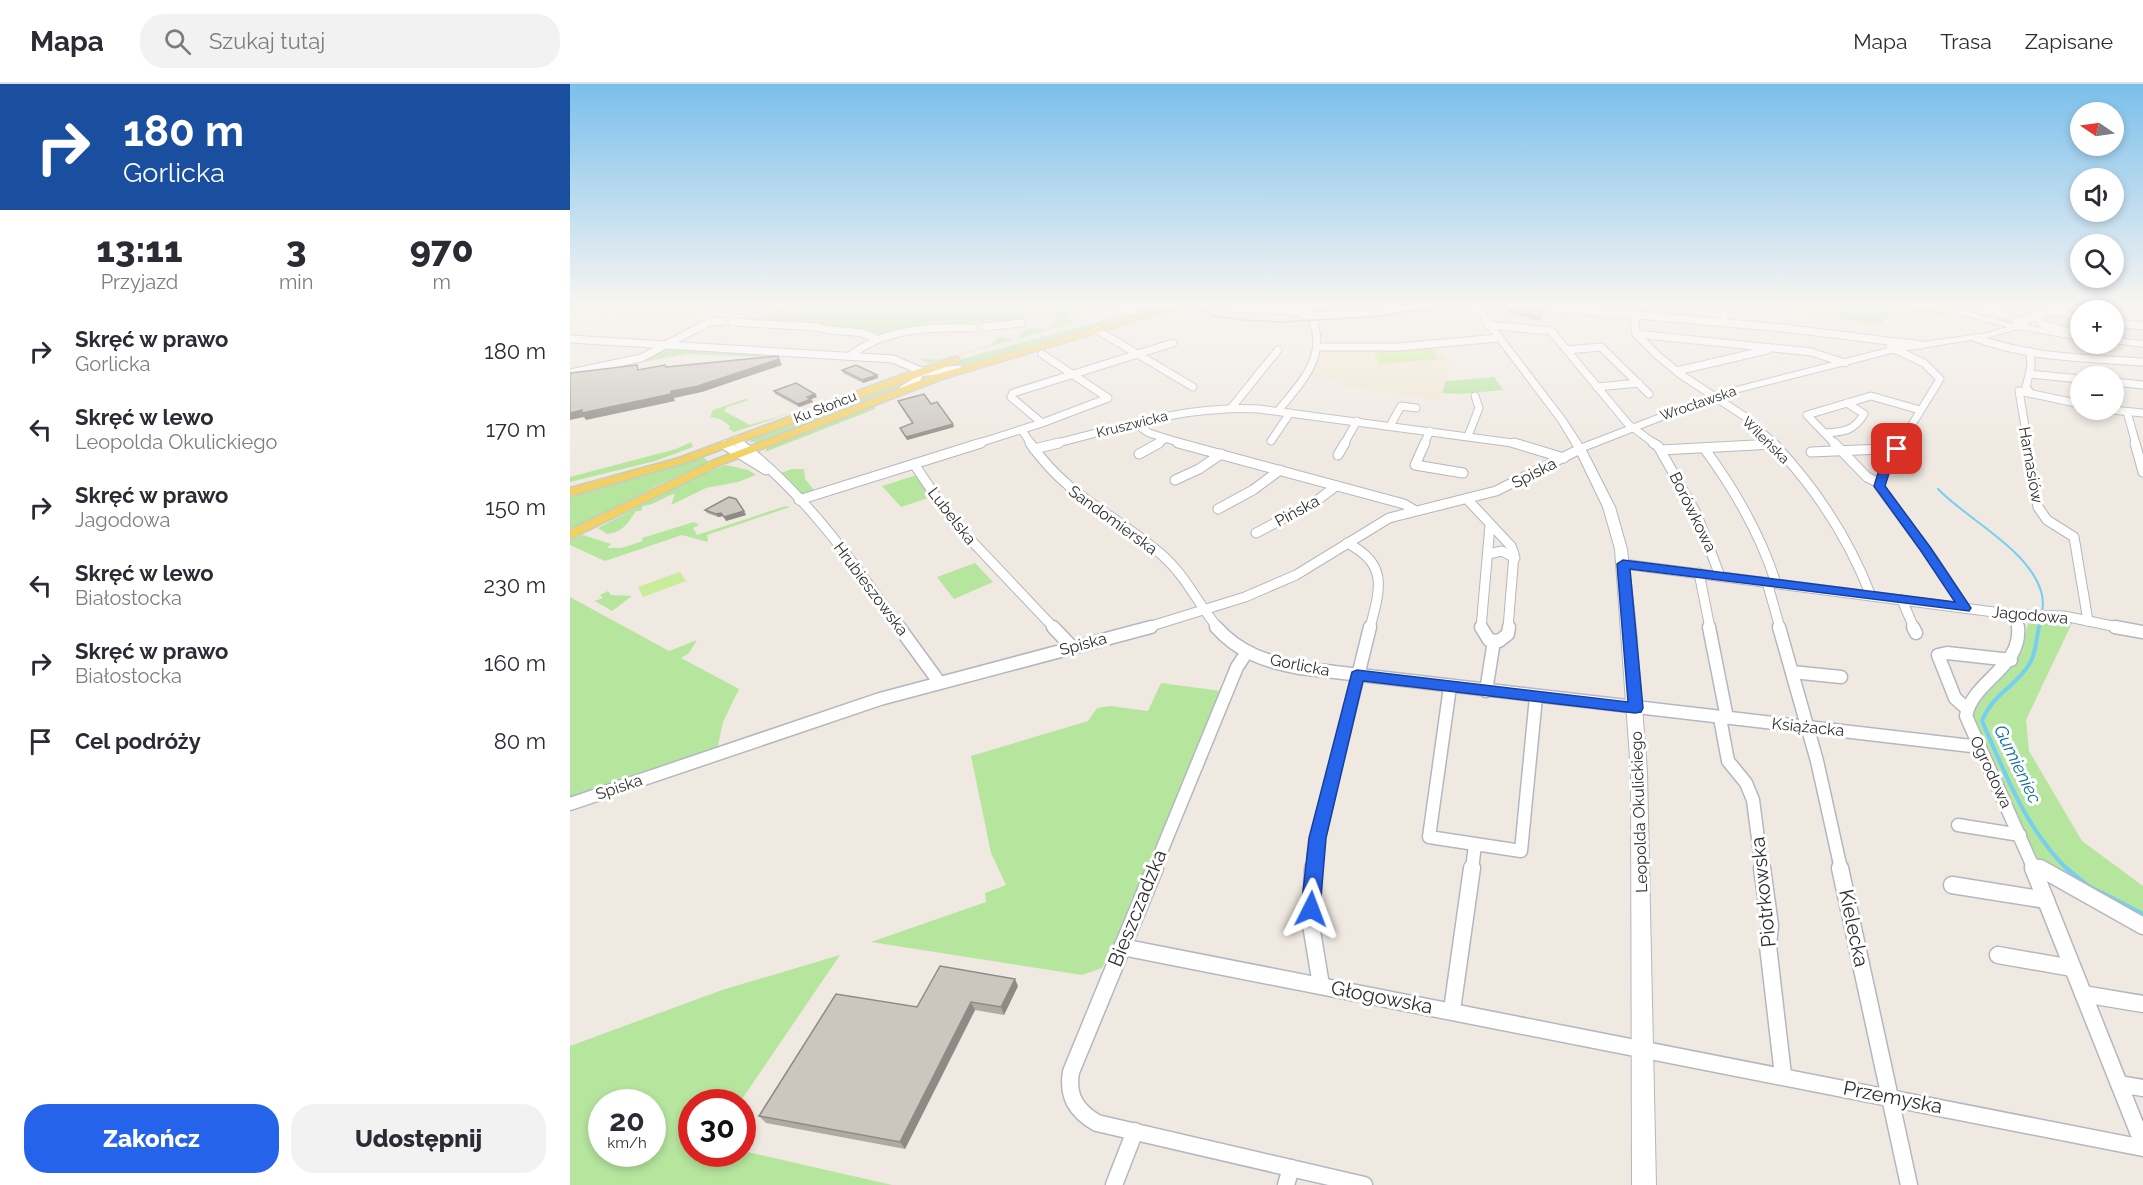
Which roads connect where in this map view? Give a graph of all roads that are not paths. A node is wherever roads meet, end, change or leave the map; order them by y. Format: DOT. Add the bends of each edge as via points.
graph roads {
  1 [pos="647,354"];
  2 [pos="795,354"];
  3 [pos="818,354"];
  4 [pos="1010,354"];
  5 [pos="1042,354"];
  6 [pos="1137,354"];
  7 [pos="1138,354"];
  8 [pos="1274,354"];
  9 [pos="1317,354"];
  10 [pos="1511,354"];
  11 [pos="1571,354"];
  12 [pos="1609,354"];
  13 [pos="1658,354"];
  14 [pos="1748,354"];
  15 [pos="1822,354"];
  16 [pos="1868,354"];
  17 [pos="1909,354"];
  18 [pos="2030,354"];
  19 [pos="2057,354"];
  20 [pos="850,356"];
  21 [pos="966,357"];
  22 [pos="2143,362"];
  23 [pos="1845,363"];
  24 [pos="962,368"];
  25 [pos="1677,371"];
  26 [pos="919,372"];
  27 [pos="570,373"];
  28 [pos="1073,374"];
  29 [pos="2030,374"];
  30 [pos="2070,378"];
  31 [pos="1639,383"];
  32 [pos="2124,383"];
  33 [pos="2143,385"];
  34 [pos="1193,387"];
  35 [pos="1597,387"];
  36 [pos="2029,391"];
  37 [pos="897,392"];
  38 [pos="1649,394"];
  39 [pos="1475,396"];
  40 [pos="1714,396"];
  41 [pos="1846,402"];
  42 [pos="2070,402"];
  43 [pos="1232,406"];
  44 [pos="1416,408"];
  45 [pos="1920,410"];
  46 [pos="1278,411"];
  47 [pos="2124,412"];
  48 [pos="2127,412"];
  49 [pos="1290,413"];
  50 [pos="2143,413"];
  51 [pos="1358,422"];
  52 [pos="1042,423"];
  53 [pos="1136,424"];
  54 [pos="1390,426"];
  55 [pos="1631,427"];
  56 [pos="1022,430"];
  57 [pos="1430,431"];
  58 [pos="1825,434"];
  59 [pos="1468,436"];
  60 [pos="2133,436"];
  61 [pos="2143,436"];
  62 [pos="1165,439"];
  63 [pos="1271,441"];
  64 [pos="730,442"];
  65 [pos="1774,444"];
  66 [pos="1704,448"];
  67 [pos="1034,449"];
  68 [pos="1580,449"];
  69 [pos="1661,450"];
  70 [pos="1842,451"];
  71 [pos="1896,451"];
  72 [pos="744,452"];
  73 [pos="1811,452"];
  74 [pos="1139,454"];
  75 [pos="1221,454"];
  76 [pos="1338,455"];
  77 [pos="1564,458"];
  78 [pos="914,464"];
  79 [pos="1280,470"];
  80 [pos="2143,472"];
  81 [pos="772,473"];
  82 [pos="1463,473"];
  83 [pos="1175,480"];
  84 [pos="1879,483"];
  85 [pos="1336,486"];
  86 [pos="570,492"];
  87 [pos="1467,499"];
  88 [pos="799,500"];
  89 [pos="1218,509"];
  90 [pos="1414,510"];
  91 [pos="1490,525"];
  92 [pos="1256,533"];
  93 [pos="570,535"];
  94 [pos="1347,543"];
  95 [pos="1488,554"];
  96 [pos="1515,558"];
  97 [pos="1623,564"];
  98 [pos="1699,573"];
  99 [pos="1720,576"];
  100 [pos="1772,583"];
  101 [pos="1871,596"];
  102 [pos="1902,600"];
  103 [pos="1965,608"];
  104 [pos="1203,610"];
  105 [pos="2017,615"];
  106 [pos="2088,621"];
  107 [pos="2143,632"];
  108 [pos="1916,633"];
  109 [pos="1494,641"];
  110 [pos="1072,647"];
  111 [pos="1247,652"];
  112 [pos="2011,660"];
  113 [pos="1792,672"];
  114 [pos="1357,675"];
  115 [pos="1841,677"];
  116 [pos="939,682"];
  117 [pos="1450,687"];
  118 [pos="1486,691"];
  119 [pos="1536,697"];
  120 [pos="1635,708"];
  121 [pos="1966,708"];
  122 [pos="1724,718"];
  123 [pos="1808,727"];
  124 [pos="1980,747"];
  125 [pos="570,804"];
  126 [pos="1958,825"];
  127 [pos="2019,835"];
  128 [pos="1475,845"];
  129 [pos="2031,863"];
  130 [pos="1952,885"];
  131 [pos="2046,900"];
  132 [pos="2143,926"];
  133 [pos="1122,947"];
  134 [pos="1998,955"];
  135 [pos="2072,968"];
  136 [pos="1321,985"];
  137 [pos="2083,994"];
  138 [pos="2143,1004"];
  139 [pos="1452,1010"];
  140 [pos="1642,1047"];
  141 [pos="1783,1075"];
  142 [pos="2119,1084"];
  143 [pos="2143,1088"];
  144 [pos="1890,1097"];
  145 [pos="1135,1131"];
  146 [pos="2143,1146"];
  147 [pos="1288,1176"];
  148 [pos="1114,1185"];
  149 [pos="1364,1185"];
  150 [pos="1644,1185"];
  151 [pos="1909,1185"];
  1 -- 27 [label="street"];
  2 -- 26 [label="street" via="882,361"];
  3 -- 20 [label="street"];
  4 -- 24 [label="main road, Ku Słońcu"];
  5 -- 28 [label="street"];
  6 -- 28 [label="street"];
  7 -- 34 [label="street"];
  8 -- 43 [label="street"];
  9 -- 46 [label="street"];
  10 -- 68 [label="street, Leopolda Okulickiego"];
  11 -- 35 [label="street, Borówkowa"];
  12 -- 31 [label="street"];
  13 -- 25 [label="street, Wileńska"];
  14 -- 25 [label="street"];
  15 -- 23 [label="street"];
  16 -- 23 [label="street, Wrocławska"];
  17 -- 45 [label="street" via="1939,377"];
  18 -- 29 [label="street"];
  19 -- 22 [label="street"];
  20 -- 26 [label="street" via="895,360"];
  21 -- 26 [label="main road, Ku Słońcu"];
  23 -- 40 [label="street, Wrocławska"];
  24 -- 26 [label="street, Ku Słońcu"];
  24 -- 37 [label="main road, Ku Słońcu"];
  25 -- 40 [label="street, Wileńska"];
  26 -- 37 [label="street, Ku Słońcu" via="916,381"];
  26 -- 64 [label="main road, Ku Słońcu"];
  28 -- 52 [label="street" via="1011,396"];
  28 -- 52 [label="street" via="1108,396 1107,400"];
  29 -- 30 [label="street"];
  29 -- 36 [label="street" via="2026,387"];
  31 -- 35 [label="street"];
  31 -- 38 [label="street"];
  32 -- 33 [label="street"];
  35 -- 55 [label="street, Borówkowa"];
  36 -- 42 [label="street"];
  36 -- 106 [label="street, Harnasiów" via="2019,391 2038,507 2047,520 2074,537"];
  37 -- 72 [label="main road, Ku Słońcu"];
  39 -- 59 [label="street" via="1479,408"];
  40 -- 55 [label="street, Wrocławska"];
  40 -- 65 [label="street, Wileńska"];
  41 -- 45 [label="street" via="1871,396"];
  41 -- 58 [label="street" via="1807,414"];
  41 -- 58 [label="street" via="1864,414 1856,428"];
  43 -- 46 [label="street, Kruszwicka"];
  43 -- 53 [label="street, Kruszwicka" via="1189,410"];
  44 -- 54 [label="street" via="1401,406"];
  45 -- 71 [label="street"];
  46 -- 49 [label="street, Kruszwicka"];
  47 -- 48 [label="street"];
  48 -- 50 [label="street"];
  48 -- 60 [label="street"];
  49 -- 51 [label="street, Kruszwicka"];
  49 -- 63 [label="street"];
  51 -- 54 [label="street, Kruszwicka"];
  51 -- 76 [label="street"];
  52 -- 56 [label="street"];
  53 -- 62 [label="street, Pińska"];
  53 -- 67 [label="street, Kruszwicka"];
  54 -- 57 [label="street, Kruszwicka"];
  55 -- 68 [label="street, Wrocławska"];
  55 -- 69 [label="street, Borówkowa" via="1653,440"];
  56 -- 67 [label="street, Sandomierska"];
  56 -- 78 [label="street"];
  57 -- 59 [label="street, Kruszwicka"];
  57 -- 82 [label="street" via="1415,465"];
  58 -- 70 [label="street"];
  59 -- 77 [label="street, Kruszwicka" via="1526,445"];
  60 -- 61 [label="street"];
  60 -- 80 [label="street"];
  62 -- 74 [label="street"];
  62 -- 75 [label="street, Pińska"];
  64 -- 72 [label="street"];
  64 -- 72 [label="street"];
  64 -- 86 [label="main road, Ku Słońcu"];
  65 -- 66 [label="street, Borówkowa"];
  65 -- 101 [label="street, Wileńska" via="1830,516 1862,569"];
  66 -- 69 [label="street, Borówkowa"];
  66 -- 100 [label="street" via="1757,529"];
  67 -- 104 [label="street, Sandomierska" via="1072,490 1169,561 1190,586"];
  68 -- 77 [label="street, Spiska"];
  68 -- 97 [label="street, Leopolda Okulickiego" via="1613,517"];
  69 -- 99 [label="street, Borówkowa" via="1697,515"];
  70 -- 71 [label="street"];
  70 -- 73 [label="street"];
  70 -- 84 [label="street" via="1867,477"];
  71 -- 84 [label="street"];
  72 -- 81 [label="street, Hrubieszowska"];
  72 -- 81 [label="street, Hrubieszowska"];
  72 -- 93 [label="main road, Ku Słońcu"];
  75 -- 79 [label="street, Pińska"];
  75 -- 83 [label="street"];
  77 -- 87 [label="street, Spiska" via="1505,488"];
  78 -- 88 [label="street"];
  78 -- 110 [label="street, Lubelska" via="951,519"];
  79 -- 85 [label="street, Pińska"];
  79 -- 89 [label="street"];
  81 -- 88 [label="street, Hrubieszowska"];
  84 -- 103 [label="street"];
  85 -- 90 [label="street, Pińska"];
  85 -- 92 [label="street, Pińska" via="1315,502"];
  87 -- 90 [label="street, Spiska"];
  87 -- 91 [label="street"];
  88 -- 116 [label="street, Hrubieszowska" via="859,571"];
  90 -- 94 [label="street, Spiska" via="1378,523"];
  91 -- 95 [label="street"];
  91 -- 96 [label="street" via="1511,546"];
  94 -- 104 [label="street, Spiska" via="1277,584"];
  94 -- 114 [label="street" via="1363,550 1371,559 1380,584"];
  95 -- 96 [label="street" via="1501,551"];
  95 -- 109 [label="street" via="1481,629 1485,637"];
  96 -- 109 [label="street" via="1508,634 1503,640"];
  97 -- 98 [label="street, Jagodowa"];
  97 -- 120 [label="street, Leopolda Okulickiego"];
  98 -- 99 [label="street, Jagodowa"];
  98 -- 122 [label="street, Piotrkowska"];
  99 -- 100 [label="street, Jagodowa"];
  100 -- 101 [label="street, Jagodowa"];
  100 -- 113 [label="street, Kielecka"];
  101 -- 102 [label="street, Jagodowa"];
  102 -- 103 [label="street, Jagodowa"];
  102 -- 108 [label="street"];
  103 -- 105 [label="street, Jagodowa"];
  104 -- 110 [label="street, Spiska"];
  104 -- 111 [label="street, Gorlicka" via="1218,630"];
  105 -- 106 [label="street, Jagodowa"];
  105 -- 112 [label="street" via="2020,630"];
  106 -- 107 [label="street, Jagodowa"];
  109 -- 118 [label="street"];
  110 -- 116 [label="street, Spiska"];
  111 -- 114 [label="street, Gorlicka" via="1290,665"];
  111 -- 133 [label="street, Bieszczadzka" via="1236,667"];
  112 -- 121 [label="street"];
  112 -- 121 [label="street, Ogrodowa" via="1938,655 1955,698"];
  113 -- 115 [label="street"];
  113 -- 123 [label="street, Kielecka"];
  114 -- 117 [label="street, Gorlicka"];
  114 -- 136 [label="street" via="1314,854 1311,925"];
  116 -- 125 [label="street, Spiska" via="862,704"];
  117 -- 118 [label="street, Gorlicka"];
  117 -- 128 [label="street" via="1429,837"];
  118 -- 119 [label="street, Gorlicka"];
  119 -- 120 [label="street, Gorlicka"];
  119 -- 128 [label="street" via="1521,851"];
  120 -- 122 [label="street, Książacka"];
  120 -- 140 [label="street, Leopolda Okulickiego" via="1641,838"];
  121 -- 124 [label="street, Ogrodowa"];
  122 -- 123 [label="street, Książacka"];
  122 -- 141 [label="street, Piotrkowska" via="1728,761 1746,783 1753,800 1770,925 1768,946"];
  123 -- 124 [label="street, Książacka"];
  123 -- 144 [label="street, Kielecka"];
  124 -- 127 [label="street, Ogrodowa"];
  126 -- 127 [label="street, Ogrodowa"];
  127 -- 129 [label="street, Ogrodowa"];
  128 -- 139 [label="street"];
  129 -- 131 [label="street, Ogrodowa"];
  129 -- 132 [label="street"];
  130 -- 131 [label="street"];
  131 -- 135 [label="street, Ogrodowa"];
  133 -- 136 [label="street, Głogowska"];
  133 -- 145 [label="street, Bieszczadzka" via="1071,1072 1070,1093 1077,1108 1089,1119"];
  134 -- 135 [label="street"];
  135 -- 137 [label="street, Ogrodowa"];
  136 -- 139 [label="street, Głogowska"];
  137 -- 138 [label="street"];
  137 -- 142 [label="street, Ogrodowa"];
  139 -- 140 [label="street, Głogowska"];
  140 -- 141 [label="street, Przemyska"];
  140 -- 150 [label="street, Leopolda Okulickiego"];
  141 -- 144 [label="street, Przemyska"];
  142 -- 143 [label="street"];
  142 -- 146 [label="street, Ogrodowa"];
  144 -- 146 [label="street, Przemyska"];
  144 -- 151 [label="street, Kielecka"];
  145 -- 147 [label="street, Bieszczadzka"];
  145 -- 148 [label="street"];
  147 -- 149 [label="street, Bieszczadzka"];
}
